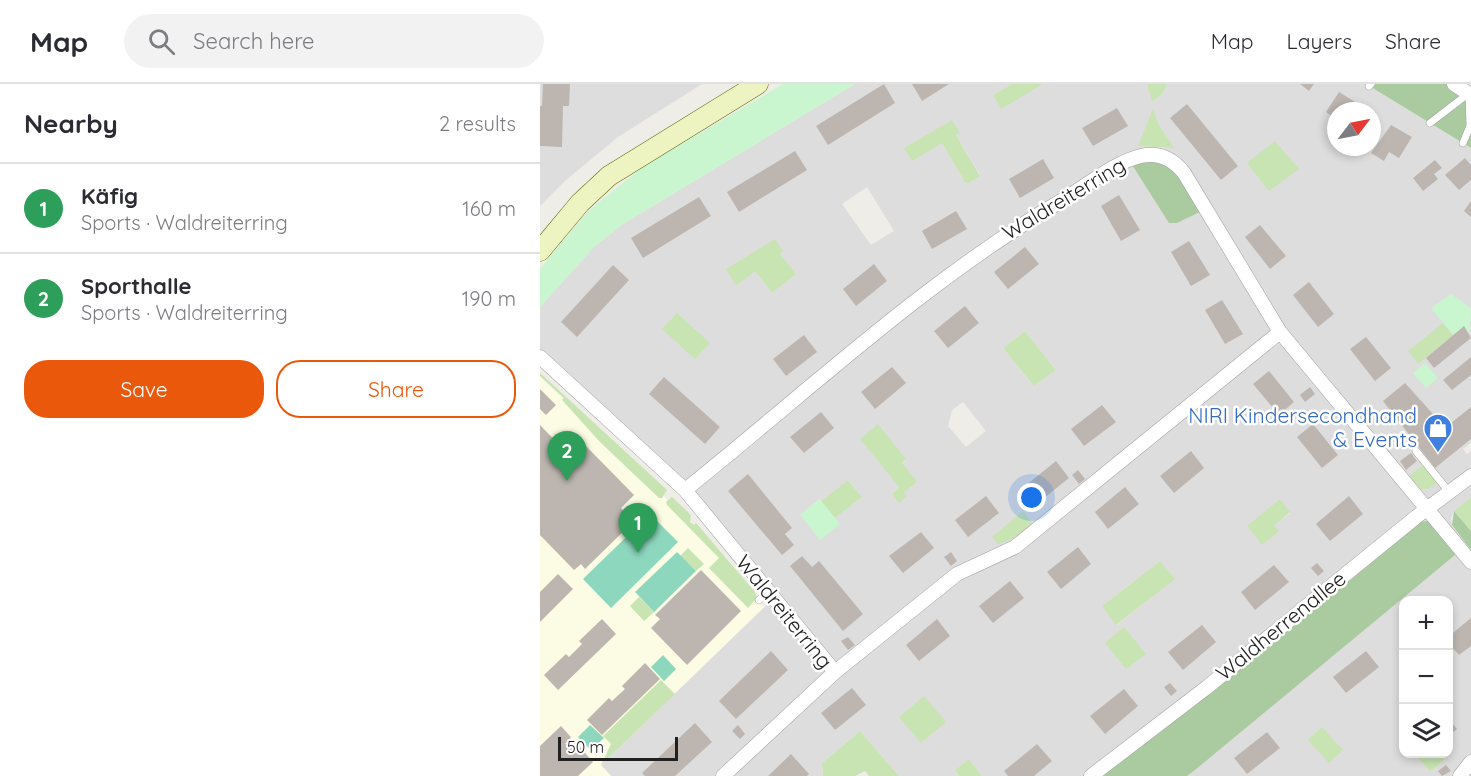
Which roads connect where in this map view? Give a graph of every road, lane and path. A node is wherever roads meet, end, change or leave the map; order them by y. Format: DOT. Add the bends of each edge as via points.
graph roads {
  1 [pos="758,84"];
  2 [pos="1454,84"];
  3 [pos="1470,94"];
  4 [pos="1430,123"];
  5 [pos="1463,143"];
  6 [pos="540,251"];
  7 [pos="1280,332"];
  8 [pos="540,357"];
  9 [pos="1416,451"];
  10 [pos="1471,476"];
  11 [pos="685,490"];
  12 [pos="1450,493"];
  13 [pos="1426,509"];
  14 [pos="1471,562"];
  15 [pos="835,672"];
  16 [pos="1471,762"];
  17 [pos="723,776"];
  18 [pos="1091,776"];
  19 [pos="1460,776"];
  1 -- 6 [label="main road" via="609,176 579,202"];
  2 -- 3 [label="street"];
  3 -- 4 [label="lane"];
  3 -- 5 [label="lane" via="1470,126"];
  7 -- 11 [label="street, Waldreiterring" via="1184,173 1160,155 1143,155 1023,223 961,265"];
  7 -- 13 [label="street, Waldreiterring"];
  7 -- 15 [label="street" via="1015,547 957,574"];
  8 -- 11 [label="street, Waldreiterring"];
  9 -- 12 [label="lane"];
  10 -- 12 [label="street, Waldherrenallee"];
  11 -- 15 [label="street, Waldreiterring" via="764,596"];
  12 -- 13 [label="street, Waldherrenallee"];
  13 -- 14 [label="street, Waldreiterring"];
  13 -- 18 [label="street, Waldherrenallee"];
  15 -- 17 [label="street, Waldreiterring"];
  16 -- 19 [label="street"];
}
